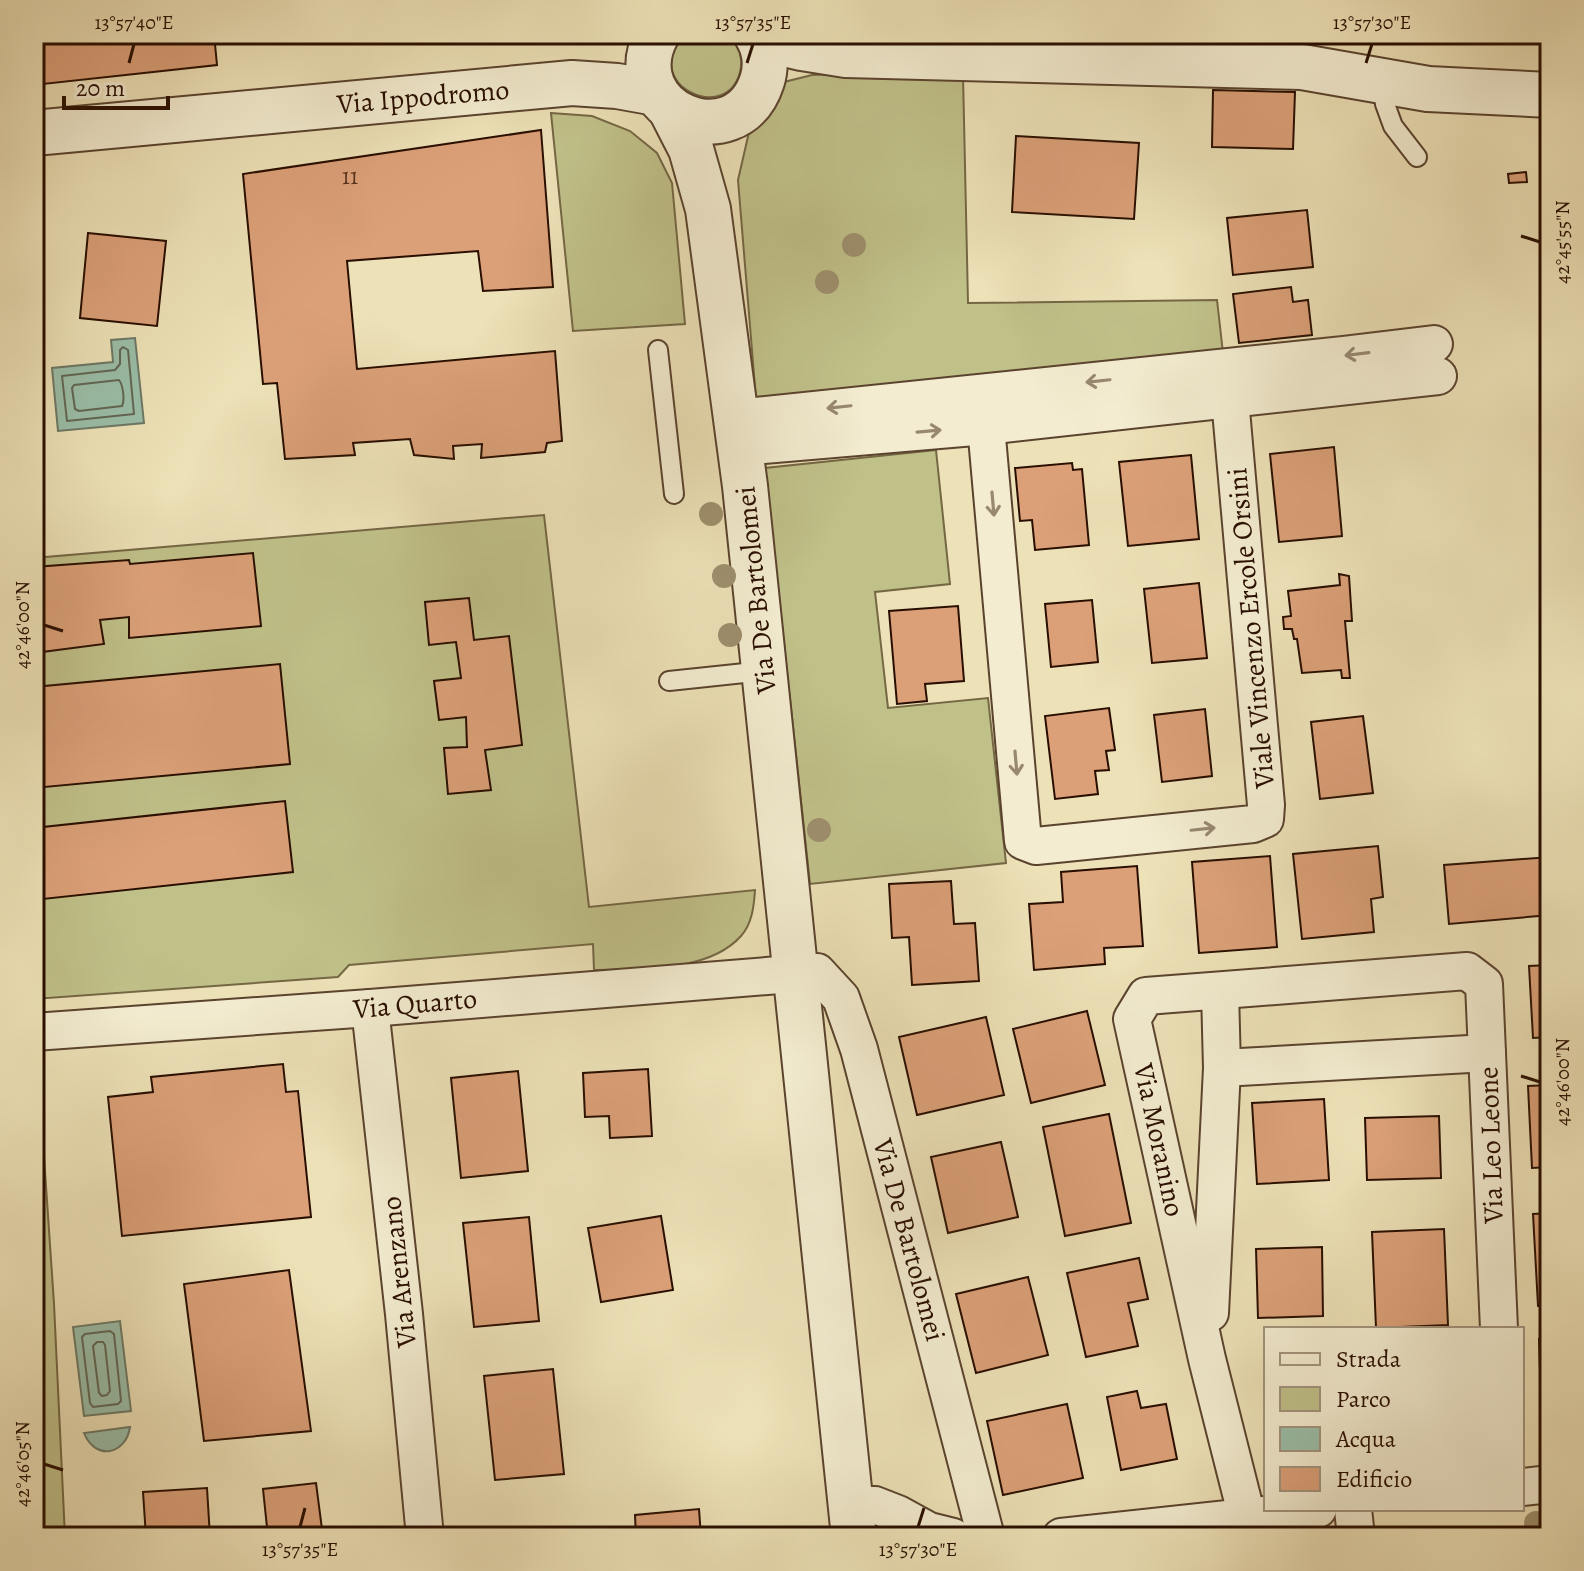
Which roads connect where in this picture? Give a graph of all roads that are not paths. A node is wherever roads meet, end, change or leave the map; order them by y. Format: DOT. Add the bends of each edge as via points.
graph roads {
  1 [pos="655,39"];
  2 [pos="757,63"];
  3 [pos="1382,81"];
  4 [pos="572,83"];
  5 [pos="1550,95"];
  6 [pos="664,101"];
  7 [pos="34,133"];
  8 [pos="1417,157"];
  9 [pos="708,209"];
  10 [pos="658,350"];
  11 [pos="1230,399"];
  12 [pos="986,426"];
  13 [pos="738,432"];
  14 [pos="674,494"];
  15 [pos="764,671"];
  16 [pos="669,681"];
  17 [pos="1467,971"];
  18 [pos="796,973"];
  19 [pos="1220,991"];
  20 [pos="370,1008"];
  21 [pos="34,1032"];
  22 [pos="1487,1053"];
  23 [pos="1222,1068"];
  24 [pos="1499,1327"];
  25 [pos="1207,1359"];
  26 [pos="1550,1484"];
  27 [pos="1524,1487"];
  28 [pos="1300,1511"];
  29 [pos="1353,1511"];
  30 [pos="1247,1517"];
  31 [pos="853,1521"];
  32 [pos="425,1537"];
  33 [pos="953,1537"];
  34 [pos="986,1537"];
  35 [pos="1061,1537"];
  36 [pos="1356,1537"];
  1 -- 4 [label="street, Via Ippodromo" via="611,68"];
  1 -- 6 [label="street, Via Ippodromo" via="648,61 650,77"];
  2 -- 3 [label="street, Via Ippodromo" via="799,64 846,55 1302,67"];
  2 -- 6 [label="street, Via Ippodromo" via="732,117 696,122 679,116"];
  2 -- 9 [label="street, Via De Bartolomei"];
  3 -- 5 [label="street, Via Ippodromo" via="1428,89"];
  3 -- 8 [label="lane" via="1393,126"];
  4 -- 6 [label="street, Via Ippodromo" via="617,86"];
  4 -- 7 [label="street, Via Ippodromo"];
  6 -- 9 [label="street, Via De Bartolomei" via="691,149"];
  9 -- 13 [label="street, Via De Bartolomei"];
  10 -- 14 [label="lane"];
  11 -- 12 [label="street"];
  12 -- 11 [label="street, Viale Vincenzo Ercole Orsini, one-way" via="1023,841 1036,846 1253,824 1265,819 1266,805"];
  11 -- 13 [label="street, one-way" via="1436,360 1314,359"];
  13 -- 12 [label="street, one-way"];
  13 -- 15 [label="street, Via De Bartolomei"];
  15 -- 16 [label="lane"];
  15 -- 18 [label="street, Via De Bartolomei"];
  17 -- 19 [label="street, Via Moranino"];
  17 -- 22 [label="street, Via Leo Leone" via="1484,984"];
  18 -- 20 [label="street, Via Quarto"];
  18 -- 31 [label="street, Via De Bartolomei"];
  18 -- 34 [label="street, Via De Bartolomei" via="817,972 841,998 859,1049"];
  19 -- 23 [label="street, Via Moranino"];
  19 -- 25 [label="street, Via Moranino" via="1146,996 1132,1019"];
  20 -- 21 [label="street, Via Quarto"];
  20 -- 32 [label="street, Via Arenzano"];
  22 -- 23 [label="street"];
  22 -- 24 [label="street, Via Leo Leone"];
  23 -- 25 [label="street, Via Moranino"];
  25 -- 30 [label="street, Via Moranino"];
  26 -- 27 [label="street"];
  28 -- 30 [label="street"];
  29 -- 36 [label="street"];
  30 -- 35 [label="street"];
  31 -- 33 [label="street" via="875,1505"];
}
